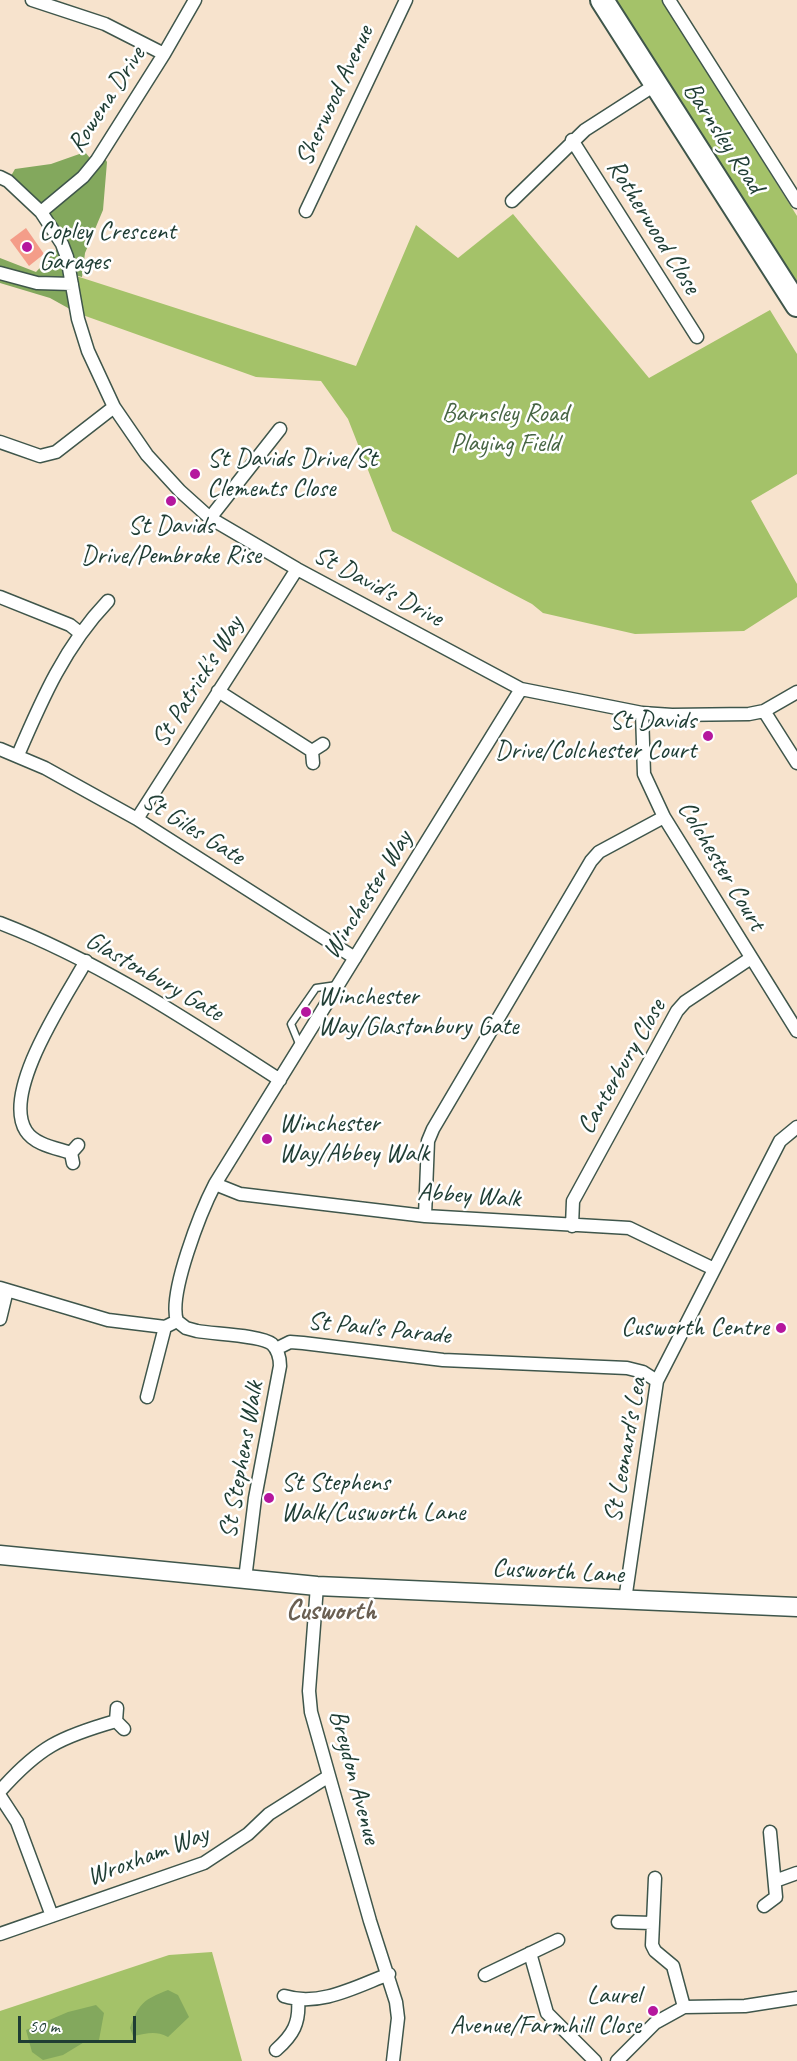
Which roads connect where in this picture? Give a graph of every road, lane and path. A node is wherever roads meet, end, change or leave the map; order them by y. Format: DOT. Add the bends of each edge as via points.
graph roads {
  1 [pos="32,0"];
  2 [pos="195,0"];
  3 [pos="406,0"];
  4 [pos="602,0"];
  5 [pos="669,0"];
  6 [pos="164,54"];
  7 [pos="656,85"];
  8 [pos="572,141"];
  9 [pos="0,177"];
  10 [pos="512,201"];
  11 [pos="797,202"];
  12 [pos="41,212"];
  13 [pos="306,212"];
  14 [pos="0,273"];
  15 [pos="72,284"];
  16 [pos="797,305"];
  17 [pos="697,337"];
  18 [pos="114,407"];
  19 [pos="280,429"];
  20 [pos="0,442"];
  21 [pos="210,518"];
  22 [pos="297,569"];
  23 [pos="0,597"];
  24 [pos="108,601"];
  25 [pos="80,633"];
  26 [pos="521,689"];
  27 [pos="218,691"];
  28 [pos="797,692"];
  29 [pos="764,711"];
  30 [pos="642,713"];
  31 [pos="0,749"];
  32 [pos="316,753"];
  33 [pos="18,755"];
  34 [pos="797,763"];
  35 [pos="664,817"];
  36 [pos="137,819"];
  37 [pos="0,924"];
  38 [pos="355,958"];
  39 [pos="751,958"];
  40 [pos="86,961"];
  41 [pos="339,985"];
  42 [pos="797,1031"];
  43 [pos="300,1047"];
  44 [pos="280,1080"];
  45 [pos="797,1127"];
  46 [pos="74,1154"];
  47 [pos="215,1184"];
  48 [pos="425,1216"];
  49 [pos="572,1226"];
  50 [pos="714,1269"];
  51 [pos="4,1289"];
  52 [pos="0,1319"];
  53 [pos="177,1321"];
  54 [pos="165,1327"];
  55 [pos="276,1348"];
  56 [pos="657,1382"];
  57 [pos="147,1397"];
  58 [pos="0,1555"];
  59 [pos="245,1579"];
  60 [pos="317,1586"];
  61 [pos="625,1600"];
  62 [pos="797,1607"];
  63 [pos="117,1708"];
  64 [pos="329,1776"];
  65 [pos="0,1793"];
  66 [pos="770,1832"];
  67 [pos="797,1873"];
  68 [pos="655,1878"];
  69 [pos="775,1881"];
  70 [pos="764,1906"];
  71 [pos="52,1916"];
  72 [pos="618,1922"];
  73 [pos="652,1923"];
  74 [pos="0,1934"];
  75 [pos="558,1940"];
  76 [pos="530,1953"];
  77 [pos="388,1974"];
  78 [pos="485,1975"];
  79 [pos="284,1996"];
  80 [pos="797,1998"];
  81 [pos="298,2000"];
  82 [pos="684,2007"];
  83 [pos="276,2050"];
  84 [pos="393,2061"];
  85 [pos="594,2061"];
  86 [pos="617,2061"];
  1 -- 6 [label="street" via="105,24"];
  2 -- 6 [label="street, Rowena Drive"];
  3 -- 13 [label="street, Sherwood Avenue"];
  4 -- 7 [label="highway, Barnsley Road"];
  5 -- 11 [label="street"];
  6 -- 12 [label="street, Rowena Drive" via="97,160"];
  7 -- 8 [label="street"];
  7 -- 16 [label="highway, Barnsley Road"];
  8 -- 10 [label="street"];
  8 -- 17 [label="street, Rotherwood Close"];
  9 -- 12 [label="street, St David's Drive"];
  12 -- 15 [label="street, St David's Drive" via="62,244"];
  14 -- 15 [label="street" via="38,283"];
  15 -- 18 [label="street, St David's Drive" via="88,351"];
  18 -- 20 [label="street" via="46,456"];
  18 -- 21 [label="street, St David's Drive" via="147,455"];
  19 -- 21 [label="street"];
  21 -- 22 [label="street, St David's Drive"];
  22 -- 26 [label="street, St David's Drive"];
  22 -- 27 [label="street, St Patrick's Way"];
  23 -- 25 [label="street" via="70,625"];
  24 -- 25 [label="street"];
  25 -- 33 [label="street" via="46,690"];
  26 -- 30 [label="street, St David's Drive"];
  26 -- 38 [label="street, Winchester Way"];
  27 -- 32 [label="street"];
  27 -- 36 [label="street, St Patrick's Way"];
  28 -- 29 [label="street, St David's Drive"];
  29 -- 30 [label="street, St David's Drive"];
  29 -- 34 [label="street"];
  30 -- 35 [label="street, Colchester Court" via="644,774"];
  31 -- 33 [label="street, St Giles Gate"];
  33 -- 36 [label="street, St Giles Gate"];
  35 -- 39 [label="street, Colchester Court"];
  35 -- 48 [label="street" via="599,852 591,861 432,1129 428,1141"];
  36 -- 38 [label="street, St Giles Gate"];
  37 -- 40 [label="street, Glastonbury Gate"];
  38 -- 41 [label="street, Winchester Way"];
  39 -- 42 [label="street, Colchester Court"];
  39 -- 49 [label="street, Canterbury Close" via="677,1011 573,1201"];
  40 -- 44 [label="street, Glastonbury Gate"];
  40 -- 46 [label="street" via="42,1042 21,1098 27,1132 40,1143"];
  41 -- 43 [label="street, Winchester Way"];
  41 -- 43 [label="lane" via="316,988 291,1024"];
  43 -- 44 [label="street, Winchester Way"];
  44 -- 47 [label="street, Winchester Way"];
  45 -- 50 [label="street, St Leonard's Lea" via="780,1141"];
  47 -- 48 [label="street, Abbey Walk" via="240,1194"];
  47 -- 53 [label="street, Winchester Way" via="201,1212 175,1302"];
  48 -- 49 [label="street, Abbey Walk"];
  49 -- 50 [label="street, Abbey Walk" via="629,1228"];
  50 -- 56 [label="street, St Leonard's Lea"];
  51 -- 52 [label="street"];
  51 -- 54 [label="street" via="108,1320"];
  53 -- 54 [label="street"];
  53 -- 55 [label="street, St Paul's Parade" via="196,1331 264,1340"];
  54 -- 57 [label="street"];
  55 -- 56 [label="street, St Paul's Parade" via="290,1342 443,1359 627,1368 643,1372"];
  55 -- 59 [label="street, St Stephens Walk" via="280,1366 255,1498"];
  56 -- 61 [label="street, St Leonard's Lea"];
  58 -- 59 [label="street"];
  59 -- 60 [label="street, Cusworth Lane"];
  60 -- 61 [label="street, Cusworth Lane"];
  60 -- 64 [label="street, Breydon Avenue" via="309,1691"];
  61 -- 62 [label="street, Cusworth Lane"];
  63 -- 65 [label="street" via="120,1725 71,1734 41,1750"];
  64 -- 71 [label="street, Wroxham Way" via="279,1807 248,1834 204,1863"];
  64 -- 77 [label="street, Breydon Avenue"];
  65 -- 71 [label="street" via="17,1822"];
  66 -- 69 [label="street"];
  67 -- 69 [label="street"];
  68 -- 73 [label="street"];
  69 -- 70 [label="street" via="776,1897"];
  71 -- 74 [label="street, Wroxham Way"];
  72 -- 73 [label="street"];
  73 -- 82 [label="street" via="652,1945 673,1966"];
  75 -- 76 [label="street"];
  76 -- 78 [label="street"];
  76 -- 85 [label="street" via="547,2013"];
  77 -- 81 [label="street" via="333,1995"];
  77 -- 84 [label="street, Breydon Avenue" via="398,2018"];
  79 -- 81 [label="street"];
  80 -- 82 [label="street" via="745,2006"];
  81 -- 83 [label="street" via="297,2026"];
  82 -- 86 [label="street" via="655,2023"];
}
